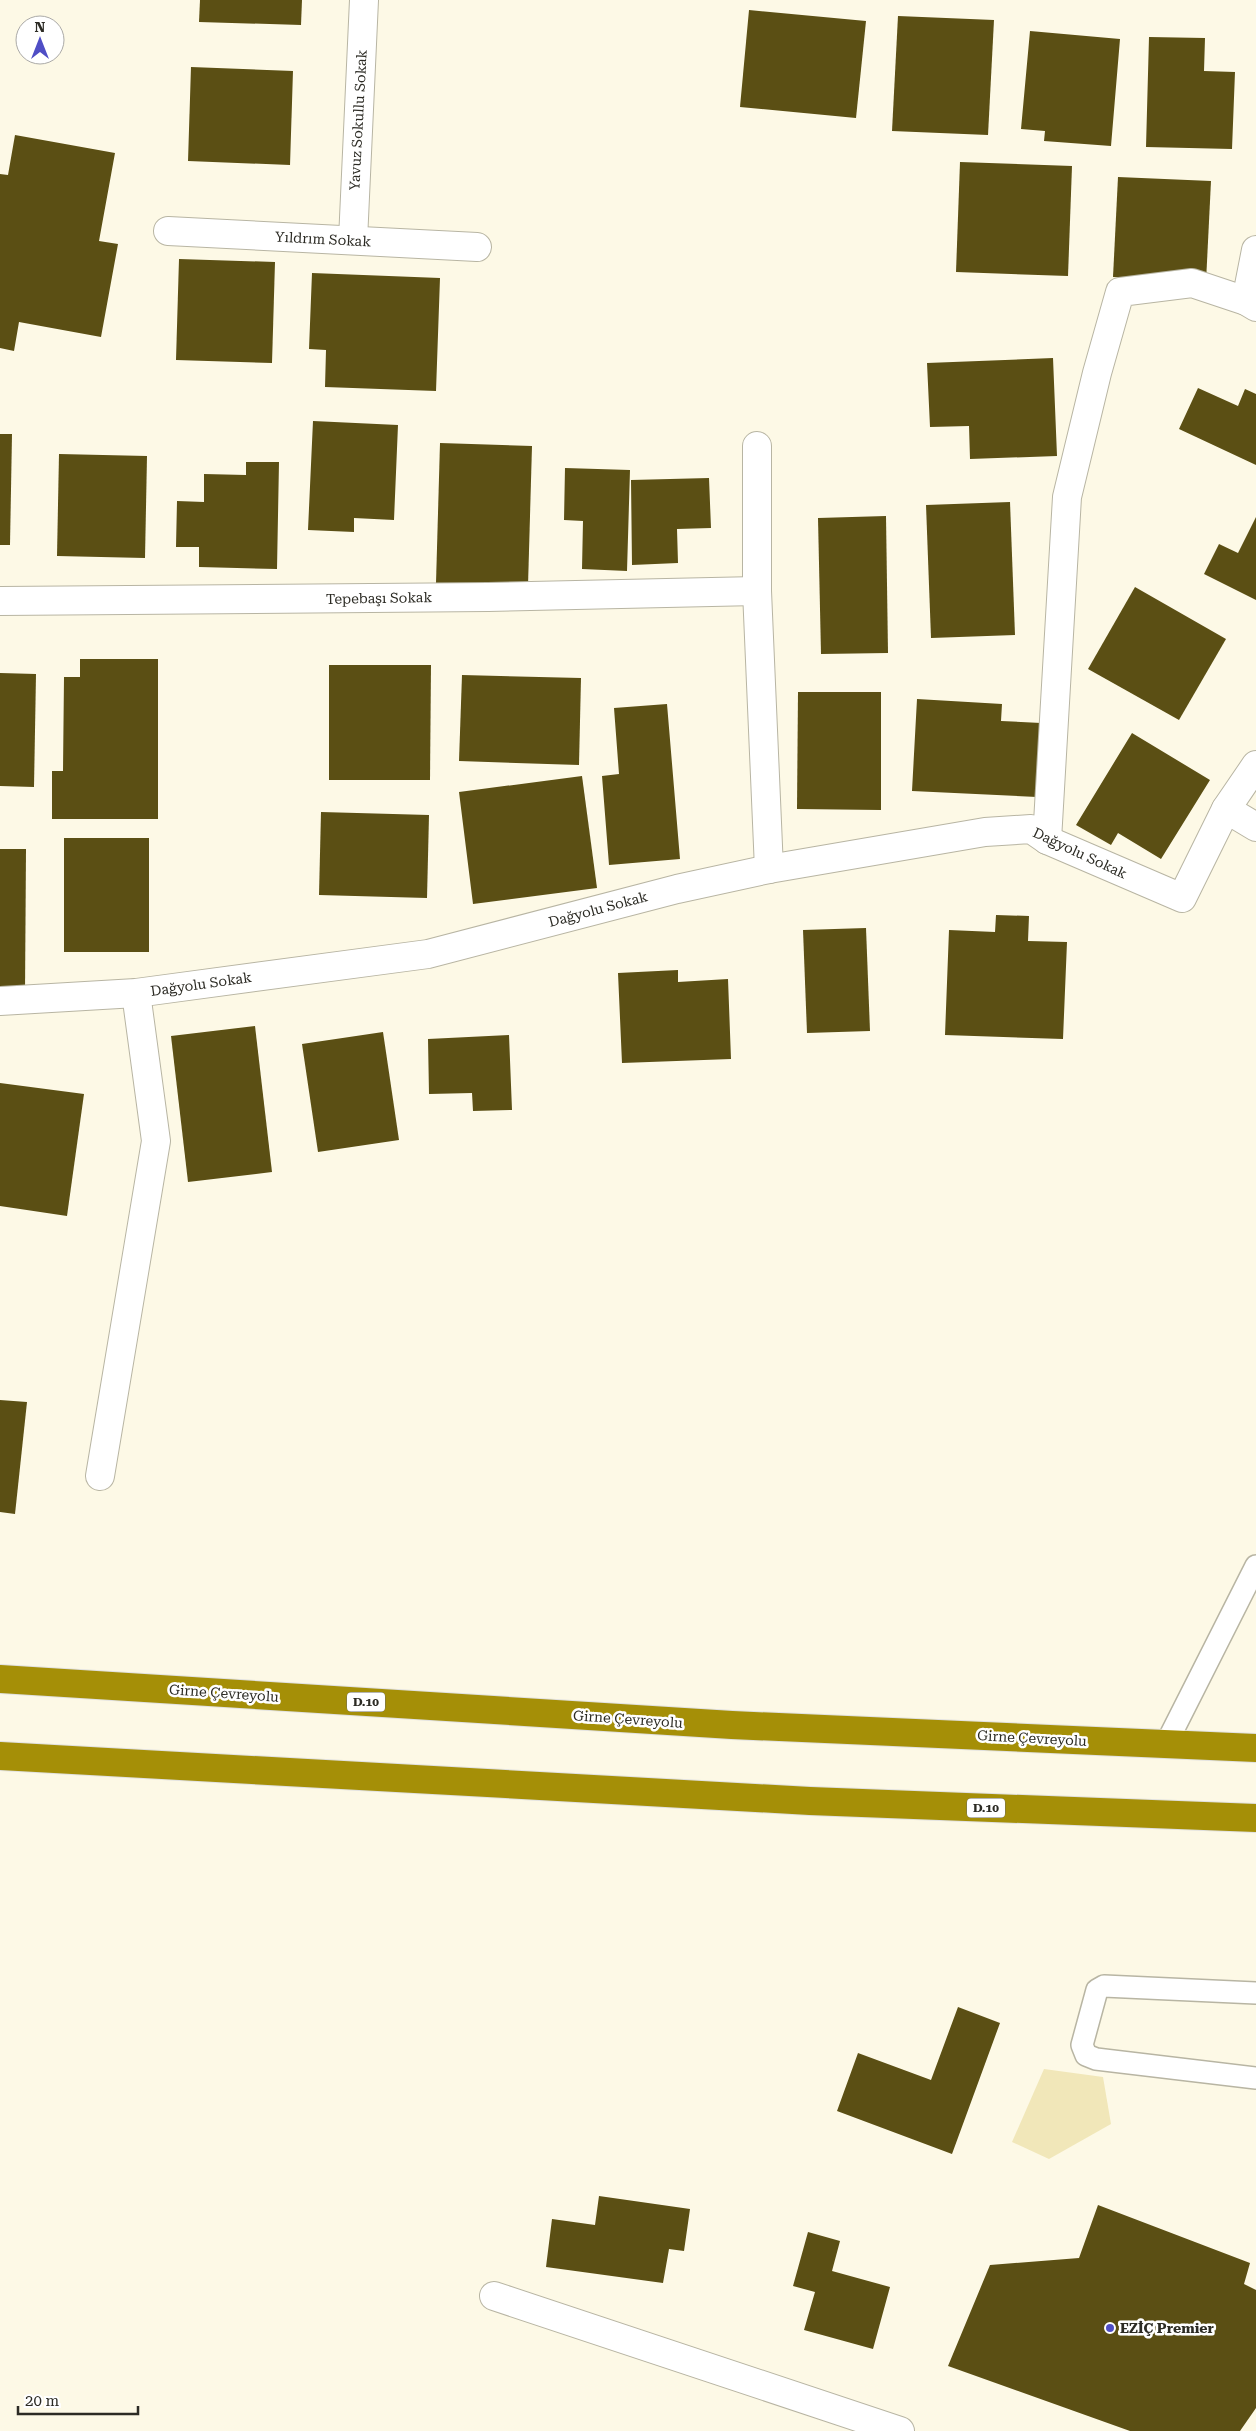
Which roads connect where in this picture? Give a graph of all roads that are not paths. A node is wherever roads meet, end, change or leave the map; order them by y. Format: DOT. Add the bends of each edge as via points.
graph roads {
  1 [pos="364,0"];
  2 [pos="168,231"];
  3 [pos="353,240"];
  4 [pos="477,247"];
  5 [pos="1256,250"];
  6 [pos="1251,304"];
  7 [pos="757,446"];
  8 [pos="757,591"];
  9 [pos="0,601"];
  10 [pos="1256,765"];
  11 [pos="1226,808"];
  12 [pos="1256,827"];
  13 [pos="1047,840"];
  14 [pos="769,869"];
  15 [pos="136,993"];
  16 [pos="0,1001"];
  17 [pos="100,1476"];
  18 [pos="1256,1566"];
  19 [pos="0,1679"];
  20 [pos="1166,1744"];
  21 [pos="1256,1748"];
  22 [pos="0,1756"];
  23 [pos="1256,1818"];
  24 [pos="1256,1993"];
  25 [pos="1256,2078"];
  26 [pos="494,2296"];
  27 [pos="900,2431"];
  1 -- 3 [label="street, Yavuz Sokullu Sokak"];
  2 -- 3 [label="street, Yıldrım Sokak"];
  3 -- 4 [label="street, Yıldrım Sokak"];
  5 -- 6 [label="street"];
  6 -- 13 [label="street" via="1192,283 1120,292 1067,497"];
  7 -- 8 [label="street"];
  8 -- 9 [label="street, Tepebaşı Sokak"];
  8 -- 14 [label="street"];
  10 -- 11 [label="street"];
  11 -- 12 [label="street"];
  11 -- 13 [label="street, Dağyolu Sokak" via="1182,898"];
  13 -- 14 [label="street, Dağyolu Sokak" via="1031,829 985,832"];
  14 -- 15 [label="street, Dağyolu Sokak" via="676,889 428,954"];
  15 -- 16 [label="street, Dağyolu Sokak"];
  15 -- 17 [label="street" via="156,1142"];
  18 -- 20 [label="lane"];
  19 -- 20 [label="highway, Girne Çevreyolu / D.10" via="732,1725"];
  20 -- 21 [label="highway, Girne Çevreyolu / D.10"];
  22 -- 23 [label="highway, D.10" via="800,1801"];
  24 -- 25 [label="lane" via="1104,1986 1097,1990 1082,2045 1086,2055 1096,2059"];
  26 -- 27 [label="street"];
}
